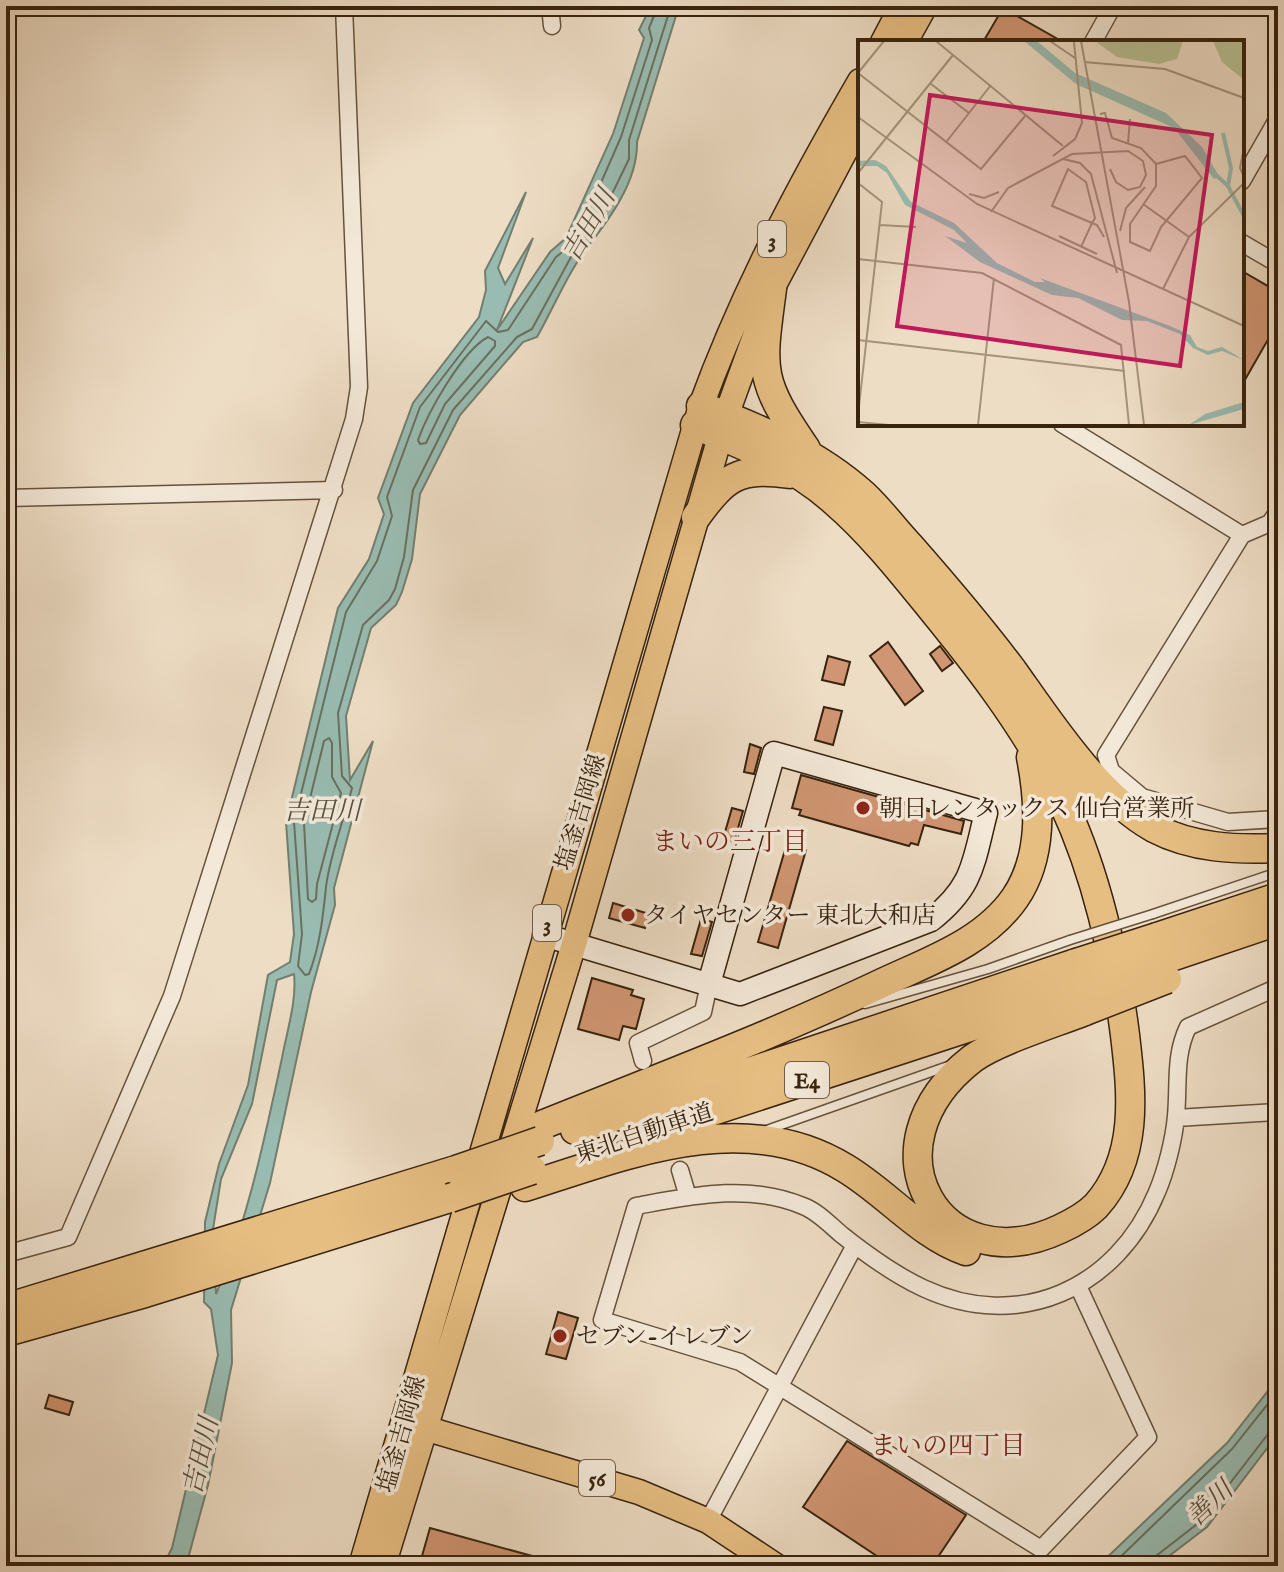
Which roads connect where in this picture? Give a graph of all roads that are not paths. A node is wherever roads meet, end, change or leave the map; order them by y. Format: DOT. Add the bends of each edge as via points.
graph roads {
  1 [pos="344,6"];
  2 [pos="550,6"];
  3 [pos="902,6"];
  4 [pos="925,6"];
  5 [pos="1113,6"];
  6 [pos="552,26"];
  7 [pos="884,40"];
  8 [pos="906,40"];
  9 [pos="1094,40"];
  10 [pos="858,85"];
  11 [pos="1278,118"];
  12 [pos="858,127"];
  13 [pos="1244,178"];
  14 [pos="1244,244"];
  15 [pos="1278,264"];
  16 [pos="772,289"];
  17 [pos="711,421"];
  18 [pos="1065,426"];
  19 [pos="804,464"];
  20 [pos="334,490"];
  21 [pos="6,498"];
  22 [pos="1278,511"];
  23 [pos="696,517"];
  24 [pos="1242,535"];
  25 [pos="1039,732"];
  26 [pos="1278,819"];
  27 [pos="1278,848"];
  28 [pos="1278,872"];
  29 [pos="1278,897"];
  30 [pos="1278,921"];
  31 [pos="1278,934"];
  32 [pos="544,935"];
  33 [pos="574,944"];
  34 [pos="1160,947"];
  35 [pos="1078,975"];
  36 [pos="709,984"];
  37 [pos="1278,987"];
  38 [pos="821,1012"];
  39 [pos="975,1057"];
  40 [pos="643,1061"];
  41 [pos="1278,1112"];
  42 [pos="1176,1118"];
  43 [pos="541,1133"];
  44 [pos="745,1138"];
  45 [pos="680,1170"];
  46 [pos="529,1178"];
  47 [pos="688,1197"];
  48 [pos="312,1229"];
  49 [pos="855,1245"];
  50 [pos="6,1254"];
  51 [pos="147,1280"];
  52 [pos="1079,1288"];
  53 [pos="6,1308"];
  54 [pos="6,1332"];
  55 [pos="780,1386"];
  56 [pos="415,1425"];
  57 [pos="708,1521"];
  58 [pos="361,1566"];
  59 [pos="383,1566"];
  60 [pos="776,1566"];
  1 -- 20 [label="street" via="359,387"];
  2 -- 6 [label="street"];
  3 -- 7 [label="main road"];
  4 -- 8 [label="main road"];
  5 -- 9 [label="street"];
  10 -- 17 [label="main road, 塩釜吉岡線 / 3" via="779,224 725,339"];
  11 -- 13 [label="street"];
  12 -- 16 [label="main road, 塩釜吉岡線 / 3"];
  14 -- 15 [label="street"];
  16 -- 17 [label="main road, 塩釜吉岡線 / 3"];
  16 -- 19 [label="highway" via="766,376"];
  17 -- 19 [label="highway" via="745,444"];
  17 -- 23 [label="main road, 塩釜吉岡線 / 3"];
  17 -- 32 [label="main road, 塩釜吉岡線 / 3"];
  18 -- 24 [label="street"];
  19 -- 23 [label="highway" via="740,473 716,490"];
  19 -- 25 [label="highway" via="865,496 943,584"];
  20 -- 21 [label="street"];
  20 -- 50 [label="street" via="172,996 81,1208 68,1237"];
  22 -- 24 [label="street" via="1270,523"];
  23 -- 33 [label="main road, 塩釜吉岡線 / 3"];
  24 -- 26 [label="street" via="1106,755 1111,771 1142,797 1228,822"];
  25 -- 27 [label="highway" via="1155,828 1215,847"];
  25 -- 38 [label="highway" via="1032,858 1016,897 975,937"];
  25 -- 39 [label="highway" via="1100,907 1124,1026 1131,1121 1123,1162 1110,1190 1088,1214 1041,1238 1015,1243 964,1233 927,1198 915,1155 918,1130 931,1103"];
  25 -- 44 [label="highway" via="1116,912 1145,1059 1142,1157 1118,1206 1072,1245 1042,1256 985,1258 952,1246 845,1168 818,1155"];
  28 -- 34 [label="lane"];
  29 -- 34 [label="highway, 東北自動車道 / E4"];
  30 -- 34 [label="highway, 東北自動車道 / E4"];
  31 -- 34 [label="highway"];
  32 -- 33 [label="street"];
  32 -- 56 [label="main road, 塩釜吉岡線 / 3"];
  33 -- 36 [label="street"];
  33 -- 56 [label="main road, 塩釜吉岡線 / 3"];
  34 -- 35 [label="highway, 東北自動車道 / E4, bridge"];
  34 -- 35 [label="highway, bridge"];
  35 -- 38 [label="lane"];
  35 -- 39 [label="highway"];
  35 -- 43 [label="highway, 東北自動車道 / E4"];
  35 -- 46 [label="highway, 東北自動車道 / E4" via="1019,1011"];
  36 -- 36 [label="street" via="740,994 931,920 956,900 970,875 986,813 774,753"];
  36 -- 40 [label="street" via="703,1012 638,1043"];
  37 -- 42 [label="street" via="1188,1027 1178,1048"];
  38 -- 43 [label="highway"];
  39 -- 44 [label="lane"];
  41 -- 42 [label="street"];
  42 -- 52 [label="street" via="1157,1192 1131,1238"];
  43 -- 48 [label="highway, 東北自動車道 / E4, bridge" via="458,1163"];
  44 -- 46 [label="highway" via="677,1142"];
  45 -- 47 [label="street"];
  46 -- 48 [label="highway, 東北自動車道 / E4, bridge" via="448,1206"];
  47 -- 49 [label="street" via="733,1192 805,1206"];
  47 -- 55 [label="street" via="636,1206 602,1320 740,1362"];
  48 -- 51 [label="highway, 東北自動車道"];
  49 -- 52 [label="street" via="921,1288 959,1302 1032,1303"];
  49 -- 55 [label="street"];
  51 -- 53 [label="highway, 東北自動車道"];
  51 -- 54 [label="highway, 東北自動車道"];
  52 -- 55 [label="street" via="1148,1437 1041,1549"];
  55 -- 57 [label="street"];
  56 -- 57 [label="main road, 56" via="599,1479"];
  56 -- 58 [label="main road, 塩釜吉岡線 / 3"];
  56 -- 59 [label="main road, 塩釜吉岡線 / 3"];
  57 -- 60 [label="main road, 56"];
}
